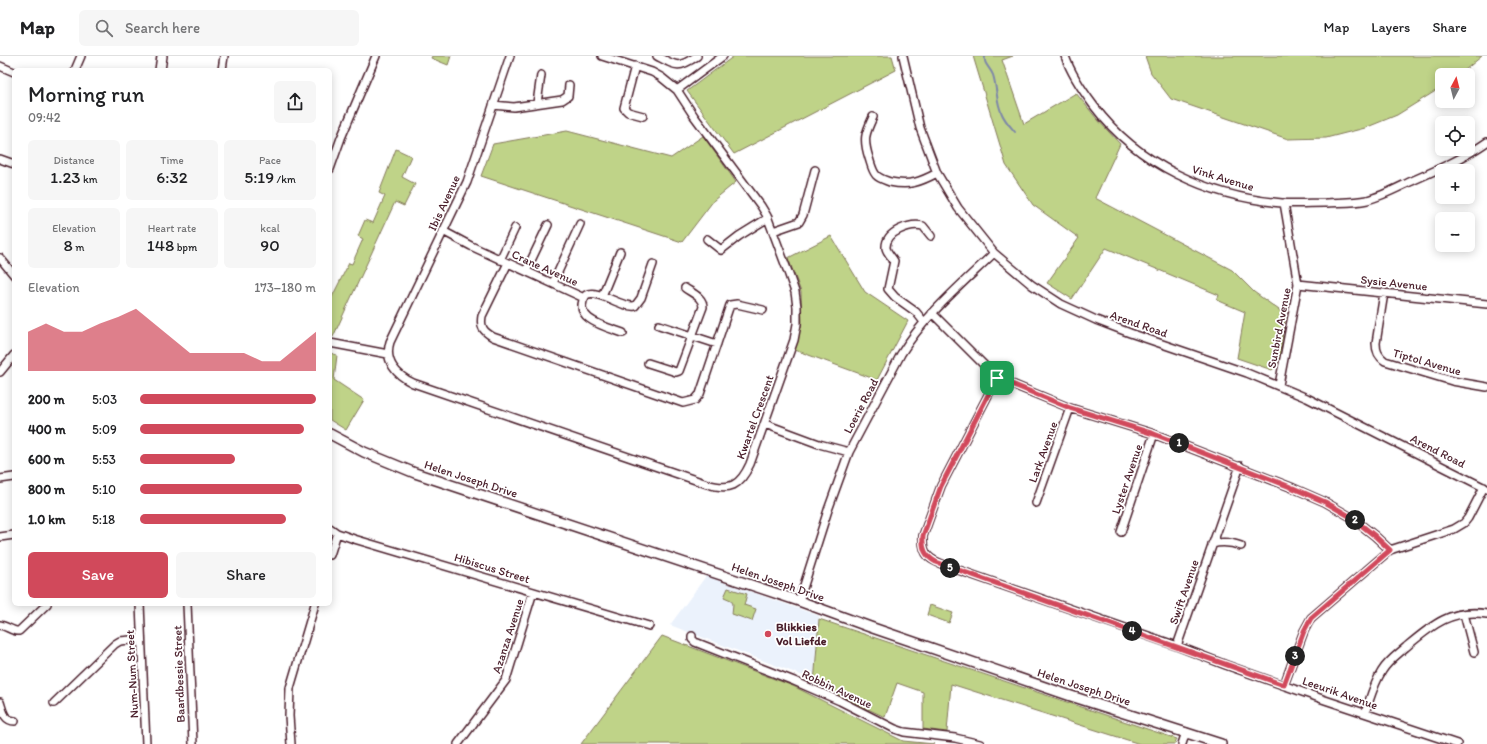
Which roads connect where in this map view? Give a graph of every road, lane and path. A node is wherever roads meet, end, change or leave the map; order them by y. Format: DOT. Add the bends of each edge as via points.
graph roads {
  1 [pos="81,56"];
  2 [pos="162,56"];
  3 [pos="224,56"];
  4 [pos="375,56"];
  5 [pos="510,56"];
  6 [pos="602,56"];
  7 [pos="657,56"];
  8 [pos="697,56"];
  9 [pos="723,56"];
  10 [pos="903,56"];
  11 [pos="1065,56"];
  12 [pos="0,66"];
  13 [pos="635,66"];
  14 [pos="76,68"];
  15 [pos="160,68"];
  16 [pos="222,68"];
  17 [pos="12,71"];
  18 [pos="541,75"];
  19 [pos="569,84"];
  20 [pos="677,90"];
  21 [pos="537,103"];
  22 [pos="493,105"];
  23 [pos="643,116"];
  24 [pos="873,117"];
  25 [pos="1487,142"];
  26 [pos="0,159"];
  27 [pos="12,163"];
  28 [pos="332,163"];
  29 [pos="815,170"];
  30 [pos="938,173"];
  31 [pos="1284,203"];
  32 [pos="768,218"];
  33 [pos="580,224"];
  34 [pos="548,225"];
  35 [pos="515,228"];
  36 [pos="443,231"];
  37 [pos="773,231"];
  38 [pos="931,236"];
  39 [pos="707,239"];
  40 [pos="620,252"];
  41 [pos="994,253"];
  42 [pos="0,258"];
  43 [pos="500,260"];
  44 [pos="508,263"];
  45 [pos="653,264"];
  46 [pos="526,271"];
  47 [pos="12,273"];
  48 [pos="553,283"];
  49 [pos="1298,284"];
  50 [pos="685,288"];
  51 [pos="1384,293"];
  52 [pos="602,296"];
  53 [pos="584,298"];
  54 [pos="1487,304"];
  55 [pos="763,310"];
  56 [pos="932,313"];
  57 [pos="924,322"];
  58 [pos="659,325"];
  59 [pos="623,333"];
  60 [pos="692,336"];
  61 [pos="332,343"];
  62 [pos="717,344"];
  63 [pos="388,354"];
  64 [pos="12,357"];
  65 [pos="648,363"];
  66 [pos="0,372"];
  67 [pos="997,378"];
  68 [pos="1279,385"];
  69 [pos="1487,387"];
  70 [pos="1070,408"];
  71 [pos="765,424"];
  72 [pos="1154,434"];
  73 [pos="332,435"];
  74 [pos="849,452"];
  75 [pos="1240,466"];
  76 [pos="12,477"];
  77 [pos="0,479"];
  78 [pos="1485,488"];
  79 [pos="1036,503"];
  80 [pos="332,529"];
  81 [pos="1121,532"];
  82 [pos="337,533"];
  83 [pos="12,535"];
  84 [pos="0,537"];
  85 [pos="1212,544"];
  86 [pos="1241,546"];
  87 [pos="332,549"];
  88 [pos="1390,550"];
  89 [pos="533,592"];
  90 [pos="799,601"];
  91 [pos="45,606"];
  92 [pos="140,606"];
  93 [pos="187,606"];
  94 [pos="315,606"];
  95 [pos="1464,614"];
  96 [pos="1487,614"];
  97 [pos="0,625"];
  98 [pos="649,626"];
  99 [pos="692,636"];
  100 [pos="141,639"];
  101 [pos="1177,646"];
  102 [pos="1474,652"];
  103 [pos="1284,685"];
  104 [pos="0,702"];
  105 [pos="54,703"];
  106 [pos="1365,713"];
  107 [pos="15,721"];
  108 [pos="1186,732"];
  109 [pos="146,744"];
  110 [pos="193,744"];
  111 [pos="291,744"];
  112 [pos="458,744"];
  113 [pos="980,744"];
  114 [pos="1182,744"];
  115 [pos="1221,744"];
  116 [pos="1457,744"];
  1 -- 14 [label="street"];
  2 -- 15 [label="street"];
  3 -- 16 [label="street"];
  4 -- 28 [label="street"];
  5 -- 22 [label="street, Ibis Avenue"];
  6 -- 13 [label="street, Kwartel Crescent"];
  7 -- 8 [label="street" via="680,66"];
  9 -- 20 [label="street"];
  10 -- 30 [label="street, Arend Road" via="920,128"];
  11 -- 31 [label="street, Vink Avenue" via="1074,76 1104,118 1148,157 1175,174 1218,190 1249,199"];
  12 -- 17 [label="street"];
  13 -- 20 [label="street, Kwartel Crescent" via="661,77"];
  13 -- 23 [label="street" via="624,108 628,112"];
  18 -- 21 [label="street"];
  19 -- 21 [label="street" via="568,96 565,99"];
  20 -- 32 [label="street, Kwartel Crescent"];
  21 -- 22 [label="street" via="508,107"];
  22 -- 36 [label="street, Ibis Avenue" via="466,182"];
  24 -- 30 [label="street" via="864,138 877,176 884,180 911,184"];
  25 -- 31 [label="street, Vink Avenue" via="1438,169 1367,200"];
  26 -- 27 [label="street"];
  29 -- 37 [label="street" via="799,222"];
  30 -- 41 [label="street, Arend Road" via="958,208"];
  31 -- 49 [label="street, Sunbird Avenue"];
  32 -- 37 [label="street, Kwartel Crescent"];
  32 -- 39 [label="street" via="721,250"];
  33 -- 48 [label="street"];
  34 -- 46 [label="street"];
  35 -- 43 [label="street"];
  36 -- 43 [label="street, Crane Avenue"];
  36 -- 63 [label="street, Ibis Avenue" via="390,342"];
  37 -- 71 [label="street, Kwartel Crescent" via="794,292 797,324 794,340"];
  38 -- 57 [label="street" via="923,226 913,225 892,234 886,245 894,261 888,289"];
  40 -- 52 [label="street"];
  41 -- 56 [label="street, Loerie Road"];
  41 -- 68 [label="street, Arend Road" via="1032,285 1068,308 1130,334"];
  42 -- 47 [label="street"];
  43 -- 44 [label="street, Crane Avenue"];
  44 -- 46 [label="street, Crane Avenue"];
  44 -- 62 [label="street" via="482,316 482,329 493,337 683,403 695,400 700,394"];
  45 -- 52 [label="street" via="638,305 628,306"];
  46 -- 48 [label="street, Crane Avenue"];
  48 -- 53 [label="street, Crane Avenue"];
  49 -- 51 [label="street, Sysie Avenue"];
  49 -- 68 [label="street, Sunbird Avenue"];
  50 -- 60 [label="street" via="703,302"];
  51 -- 54 [label="street, Sysie Avenue"];
  51 -- 69 [label="street, Tiptol Avenue" via="1376,343 1380,358 1452,381"];
  52 -- 53 [label="street" via="592,293"];
  53 -- 59 [label="street, Crane Avenue" via="582,304 585,315 592,322"];
  55 -- 62 [label="street" via="737,304 730,305"];
  56 -- 57 [label="street, Loerie Road"];
  56 -- 67 [label="street"];
  57 -- 74 [label="street, Loerie Road" via="901,354"];
  58 -- 60 [label="street"];
  60 -- 62 [label="street"];
  60 -- 65 [label="street" via="677,372"];
  61 -- 63 [label="street"];
  63 -- 71 [label="street, Kwartel Crescent" via="398,374 413,383 716,487 731,486 743,478"];
  64 -- 66 [label="street"];
  67 -- 70 [label="street"];
  67 -- 101 [label="street, Leeurik Avenue" via="941,486 923,536 922,545 928,558"];
  68 -- 78 [label="street, Arend Road"];
  70 -- 72 [label="street"];
  70 -- 79 [label="street, Lark Avenue"];
  71 -- 74 [label="street"];
  72 -- 75 [label="street"];
  72 -- 81 [label="street, Lyster Avenue"];
  73 -- 90 [label="street, Helen Joseph Drive" via="364,452 415,473"];
  74 -- 90 [label="street, Loerie Road"];
  75 -- 85 [label="street, Swift Avenue"];
  75 -- 88 [label="street" via="1325,502 1351,517"];
  76 -- 77 [label="street"];
  78 -- 88 [label="street" via="1468,518 1460,526"];
  80 -- 82 [label="street, Hibiscus Street"];
  82 -- 87 [label="street"];
  82 -- 89 [label="street, Hibiscus Street"];
  83 -- 84 [label="street"];
  85 -- 86 [label="street" via="1222,542"];
  85 -- 101 [label="street, Swift Avenue"];
  88 -- 103 [label="street" via="1311,618"];
  89 -- 98 [label="street, Hibiscus Street"];
  89 -- 112 [label="street, Azanza Avenue" via="506,680"];
  90 -- 108 [label="street, Helen Joseph Drive" via="1071,696"];
  91 -- 97 [label="street" via="16,631"];
  92 -- 100 [label="street, Num-Num Street"];
  93 -- 110 [label="street, Baardbessie Street"];
  94 -- 111 [label="street" via="290,688"];
  95 -- 96 [label="street"];
  95 -- 102 [label="street"];
  95 -- 106 [label="street" via="1435,623 1386,664 1376,680"];
  99 -- 113 [label="street, Robbin Avenue" via="695,642 840,701 895,729"];
  100 -- 105 [label="street" via="120,641 115,644"];
  100 -- 109 [label="street, Num-Num Street"];
  101 -- 103 [label="street, Leeurik Avenue"];
  103 -- 106 [label="street, Leeurik Avenue"];
  104 -- 107 [label="street" via="5,717"];
  106 -- 116 [label="street, Leeurik Avenue"];
  108 -- 114 [label="street"];
  108 -- 115 [label="street, Helen Joseph Drive"];
}
